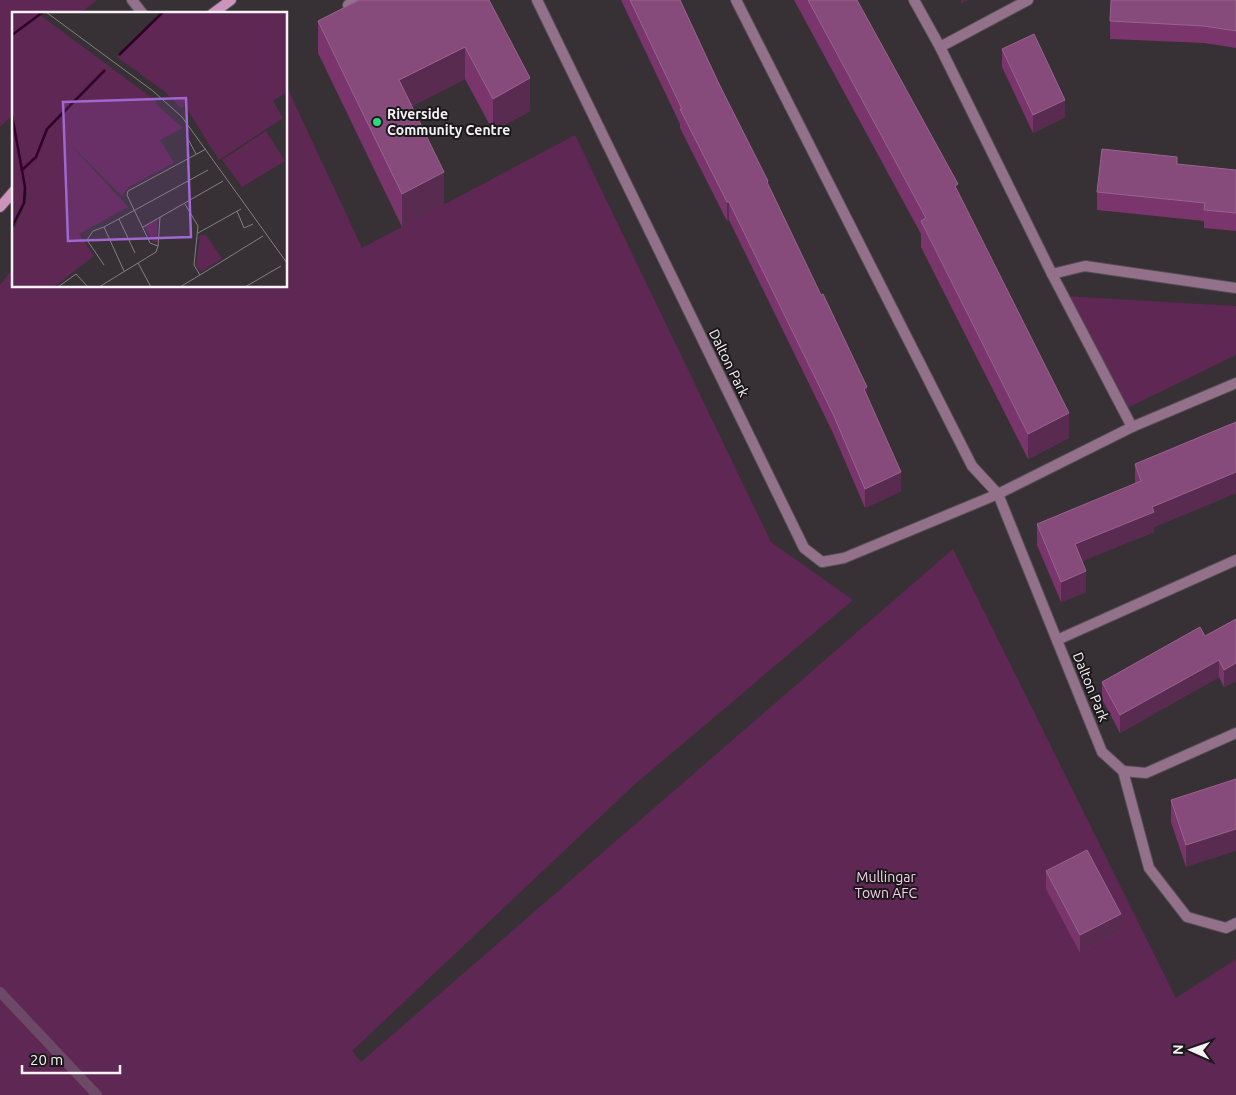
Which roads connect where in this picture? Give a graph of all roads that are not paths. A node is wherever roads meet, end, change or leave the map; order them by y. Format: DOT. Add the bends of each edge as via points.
graph roads {
  1 [pos="132,0"];
  2 [pos="231,0"];
  3 [pos="358,0"];
  4 [pos="537,0"];
  5 [pos="736,0"];
  6 [pos="914,0"];
  7 [pos="1028,0"];
  8 [pos="348,5"];
  9 [pos="141,12"];
  10 [pos="215,12"];
  11 [pos="940,47"];
  12 [pos="12,193"];
  13 [pos="0,207"];
  14 [pos="1052,274"];
  15 [pos="1236,288"];
  16 [pos="1236,383"];
  17 [pos="1132,427"];
  18 [pos="998,494"];
  19 [pos="1236,560"];
  20 [pos="1057,640"];
  21 [pos="1236,733"];
  22 [pos="1124,771"];
  23 [pos="1236,923"];
  1 -- 9 [label="street"];
  2 -- 10 [label="street"];
  3 -- 8 [label="street"];
  4 -- 18 [label="street, Dalton Park" via="804,548 822,562 844,558"];
  5 -- 18 [label="street" via="972,466"];
  6 -- 11 [label="street"];
  7 -- 11 [label="street"];
  11 -- 14 [label="street"];
  12 -- 13 [label="street"];
  14 -- 15 [label="street" via="1085,266"];
  14 -- 17 [label="street"];
  16 -- 17 [label="street, Dalton Park"];
  17 -- 18 [label="street, Dalton Park"];
  18 -- 20 [label="street, Dalton Park"];
  19 -- 20 [label="street"];
  20 -- 22 [label="street, Dalton Park" via="1102,752"];
  21 -- 22 [label="street" via="1146,773"];
  22 -- 23 [label="street" via="1150,868 1187,917 1226,928"];
}
